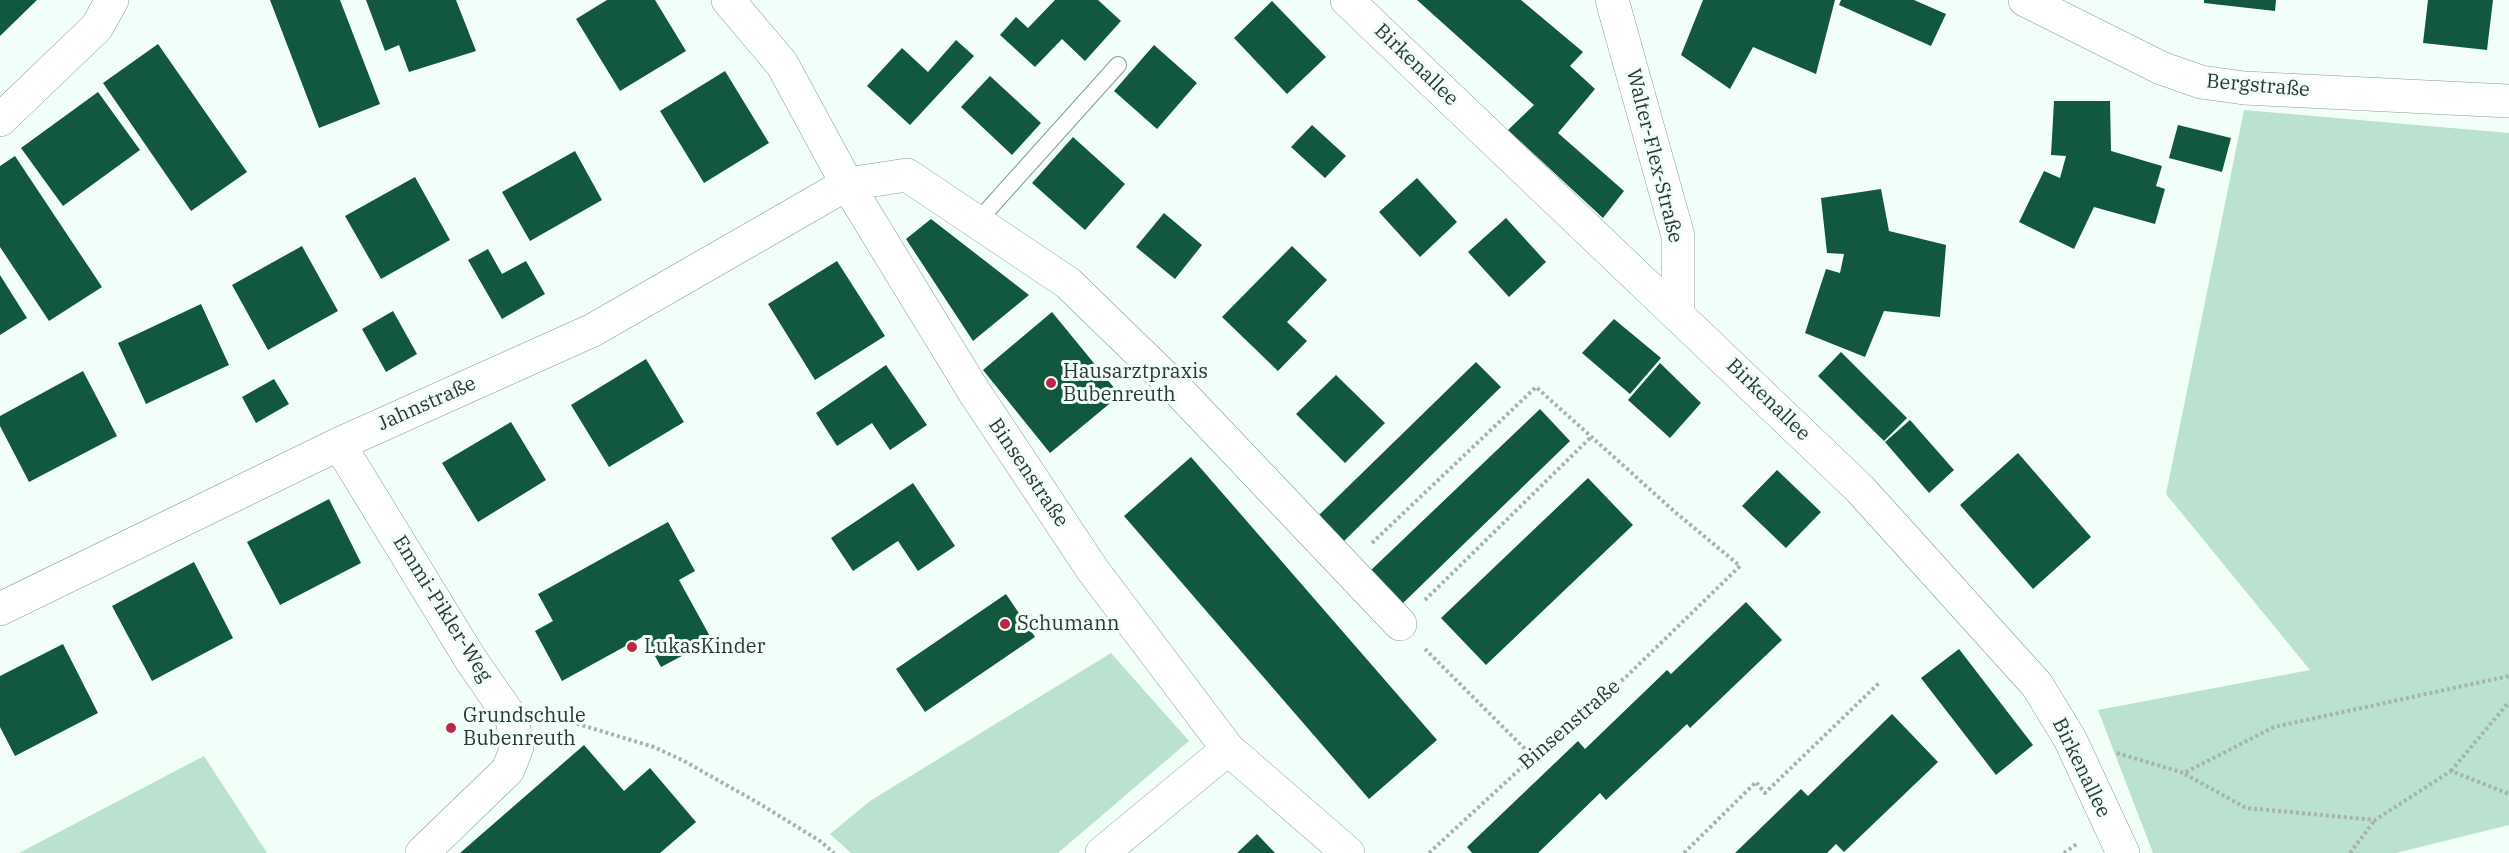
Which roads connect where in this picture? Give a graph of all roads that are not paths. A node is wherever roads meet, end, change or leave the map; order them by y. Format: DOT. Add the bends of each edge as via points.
graph roads {
  1 [pos="112,0"];
  2 [pos="728,0"];
  3 [pos="1347,0"];
  4 [pos="1612,0"];
  5 [pos="2025,0"];
  6 [pos="1118,65"];
  7 [pos="2509,101"];
  8 [pos="0,120"];
  9 [pos="847,184"];
  10 [pos="977,222"];
  11 [pos="1678,315"];
  12 [pos="339,444"];
  13 [pos="0,609"];
  14 [pos="1400,624"];
  15 [pos="1227,749"];
  16 [pos="422,853"];
  17 [pos="1102,853"];
  18 [pos="1348,853"];
  19 [pos="2122,853"];
  1 -- 8 [label="street" via="97,27"];
  2 -- 9 [label="street, Binsenstraße" via="782,64"];
  3 -- 11 [label="street, Birkenallee"];
  4 -- 11 [label="street, Walter-Flex-Straße" via="1678,236"];
  5 -- 7 [label="street, Bergstraße" via="2161,68 2201,82 2244,88"];
  6 -- 10 [label="lane"];
  9 -- 10 [label="street" via="907,175"];
  9 -- 12 [label="street, Jahnstraße" via="592,330"];
  9 -- 15 [label="street, Binsenstraße" via="973,390 1092,569"];
  10 -- 14 [label="street" via="1068,283 1175,387"];
  11 -- 19 [label="street, Birkenallee" via="1860,489 2037,685 2070,739"];
  12 -- 13 [label="street, Jahnstraße"];
  12 -- 16 [label="street, Emmi-Pikler-Weg" via="471,660 512,719 517,747 508,770"];
  15 -- 17 [label="street"];
  15 -- 18 [label="street, Binsenstraße"];
}
